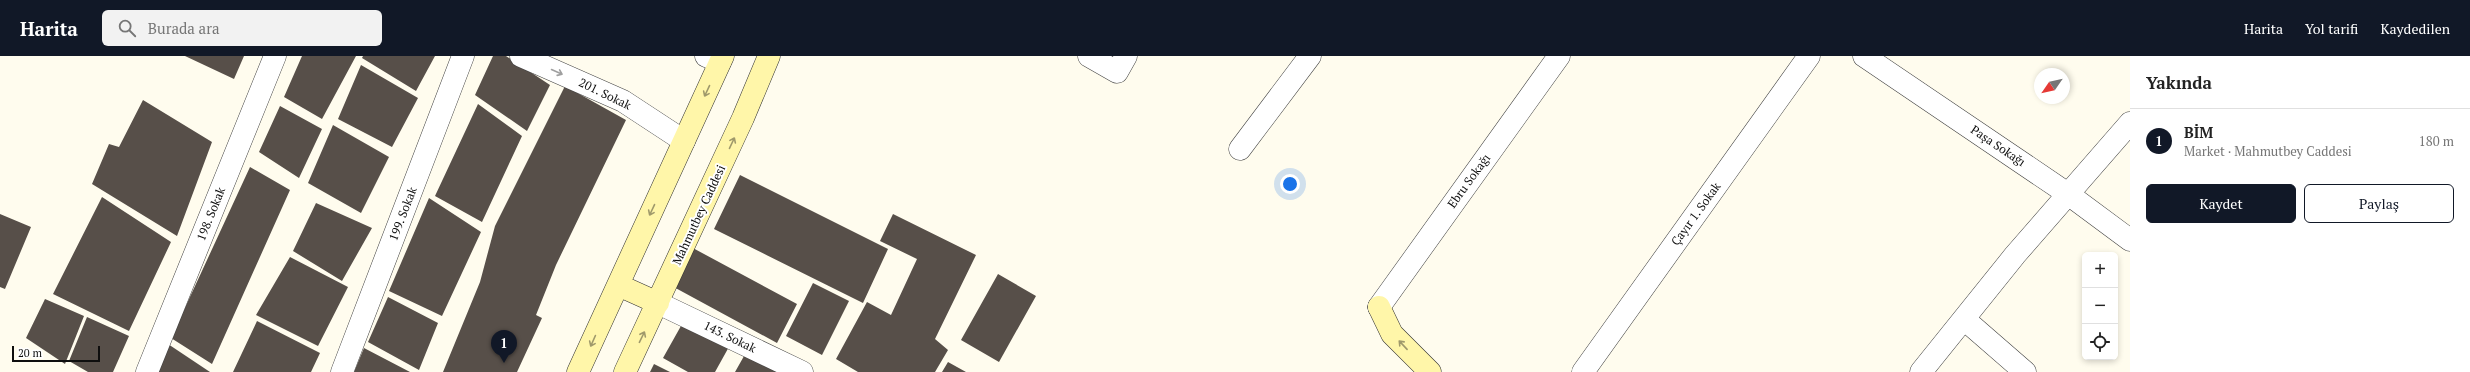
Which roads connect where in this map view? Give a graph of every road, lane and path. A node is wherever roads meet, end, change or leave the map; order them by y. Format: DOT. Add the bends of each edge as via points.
graph roads {
  1 [pos="275,56"];
  2 [pos="463,56"];
  3 [pos="521,56"];
  4 [pos="769,56"];
  5 [pos="1089,56"];
  6 [pos="1310,56"];
  7 [pos="1559,56"];
  8 [pos="1808,56"];
  9 [pos="1864,56"];
  10 [pos="716,58"];
  11 [pos="1122,64"];
  12 [pos="2130,123"];
  13 [pos="684,141"];
  14 [pos="1240,149"];
  15 [pos="2068,194"];
  16 [pos="2130,240"];
  17 [pos="618,285"];
  18 [pos="658,302"];
  19 [pos="1379,307"];
  20 [pos="1964,319"];
  21 [pos="147,372"];
  22 [pos="342,372"];
  23 [pos="578,372"];
  24 [pos="625,372"];
  25 [pos="802,372"];
  26 [pos="1430,372"];
  27 [pos="1583,372"];
  28 [pos="1921,372"];
  29 [pos="2025,372"];
  1 -- 21 [label="street, 198. Sokak"];
  2 -- 22 [label="street, 199. Sokak"];
  3 -- 13 [label="street, 201. Sokak, one-way" via="623,101"];
  18 -- 4 [label="main road, Mahmutbey Caddesi, one-way"];
  5 -- 11 [label="street"];
  6 -- 14 [label="street"];
  7 -- 19 [label="street, Ebru Sokağı"];
  8 -- 27 [label="street, Çayır 1. Sokak"];
  9 -- 15 [label="street, Paşa Sokağı"];
  10 -- 13 [label="main road, one-way"];
  12 -- 15 [label="street"];
  13 -- 17 [label="main road, one-way"];
  15 -- 16 [label="street, Paşa Sokağı"];
  15 -- 20 [label="street"];
  17 -- 18 [label="main road"];
  17 -- 23 [label="main road, one-way"];
  24 -- 18 [label="main road, Mahmutbey Caddesi, one-way"];
  18 -- 25 [label="street, 143. Sokak"];
  26 -- 19 [label="main road, one-way" via="1392,334"];
  20 -- 28 [label="street"];
  20 -- 29 [label="street"];
}
